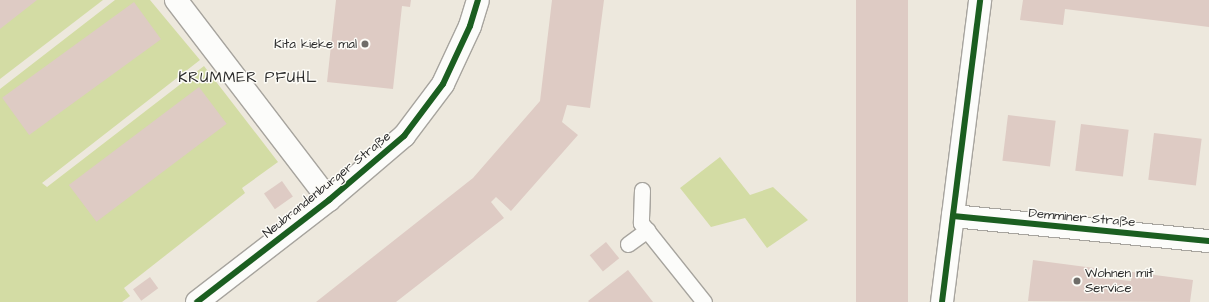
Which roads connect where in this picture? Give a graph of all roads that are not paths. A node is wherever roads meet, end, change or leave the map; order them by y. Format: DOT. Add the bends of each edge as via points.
graph roads {
  1 [pos="176,0"];
  2 [pos="478,0"];
  3 [pos="980,0"];
  4 [pos="642,190"];
  5 [pos="329,200"];
  6 [pos="954,216"];
  7 [pos="647,230"];
  8 [pos="1209,241"];
  9 [pos="628,244"];
  10 [pos="197,302"];
  11 [pos="704,302"];
  12 [pos="942,302"];
  1 -- 5 [label="street"];
  2 -- 5 [label="street, Neubrandenburger Straße" via="470,26 443,84 404,136"];
  3 -- 6 [label="street"];
  4 -- 7 [label="lane" via="641,223"];
  5 -- 10 [label="street, Neubrandenburger Straße"];
  6 -- 8 [label="street, Demminer Straße"];
  6 -- 12 [label="street"];
  7 -- 9 [label="lane"];
  7 -- 11 [label="lane"];
}
